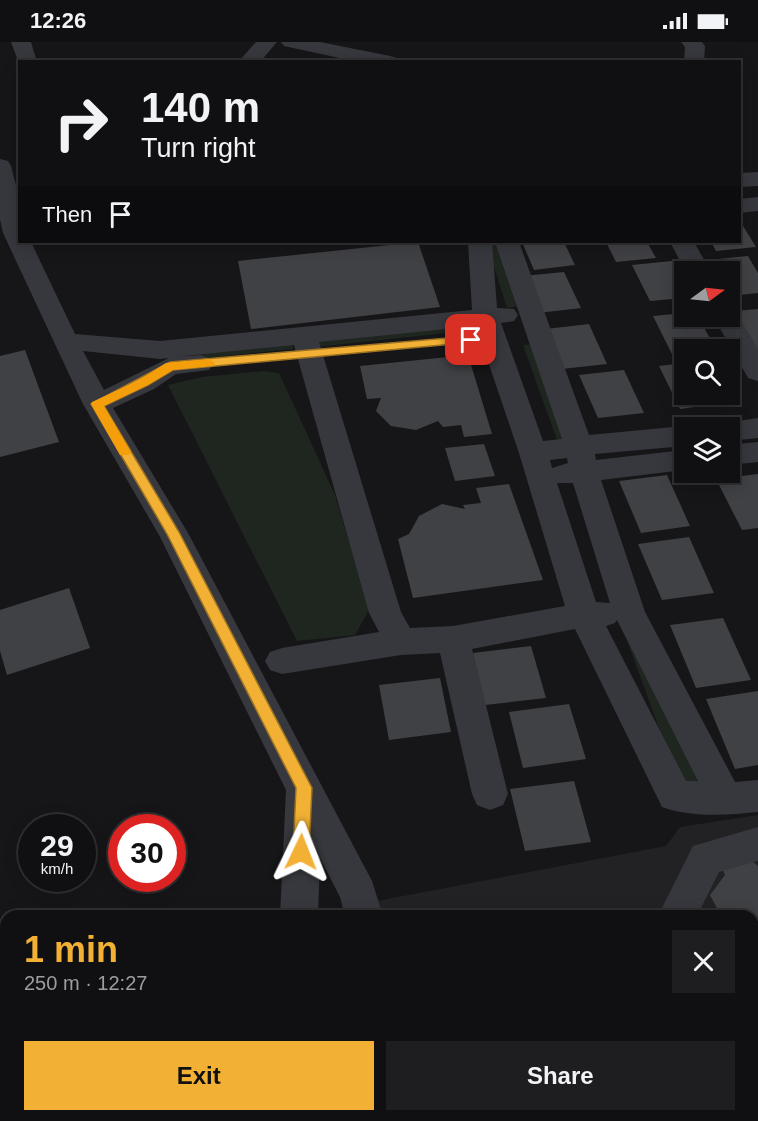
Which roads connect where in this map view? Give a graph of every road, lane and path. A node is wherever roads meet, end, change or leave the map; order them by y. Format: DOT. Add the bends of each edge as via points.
graph roads {
  1 [pos="21,42"];
  2 [pos="267,42"];
  3 [pos="291,42"];
  4 [pos="691,42"];
  5 [pos="26,60"];
  6 [pos="250,60"];
  7 [pos="380,60"];
  8 [pos="694,60"];
  9 [pos="0,166"];
  10 [pos="758,179"];
  11 [pos="741,180"];
  12 [pos="758,204"];
  13 [pos="741,206"];
  14 [pos="18,239"];
  15 [pos="20,243"];
  16 [pos="480,243"];
  17 [pos="507,243"];
  18 [pos="683,243"];
  19 [pos="693,261"];
  20 [pos="535,324"];
  21 [pos="490,327"];
  22 [pos="732,327"];
  23 [pos="65,341"];
  24 [pos="307,345"];
  25 [pos="758,372"];
  26 [pos="97,404"];
  27 [pos="758,428"];
  28 [pos="740,430"];
  29 [pos="674,438"];
  30 [pos="758,452"];
  31 [pos="740,454"];
  32 [pos="581,458"];
  33 [pos="674,460"];
  34 [pos="537,465"];
  35 [pos="629,612"];
  36 [pos="584,615"];
  37 [pos="453,639"];
  38 [pos="400,642"];
  39 [pos="282,661"];
  40 [pos="304,788"];
  41 [pos="490,794"];
  42 [pos="742,798"];
  43 [pos="758,844"];
  44 [pos="298,910"];
  45 [pos="362,910"];
  46 [pos="680,910"];
  1 -- 5 [label="street"];
  2 -- 6 [label="street"];
  3 -- 7 [label="street"];
  4 -- 8 [label="street" via="695,46"];
  9 -- 14 [label="street"];
  10 -- 11 [label="street"];
  12 -- 13 [label="street"];
  15 -- 23 [label="street"];
  16 -- 21 [label="street"];
  17 -- 20 [label="street"];
  18 -- 19 [label="street"];
  20 -- 21 [label="street"];
  20 -- 32 [label="street"];
  21 -- 24 [label="street"];
  21 -- 34 [label="street"];
  22 -- 25 [label="street"];
  23 -- 24 [label="street" via="160,350"];
  23 -- 26 [label="street"];
  24 -- 26 [label="street" via="170,366 144,383"];
  24 -- 38 [label="street" via="385,613"];
  26 -- 40 [label="street" via="173,532"];
  27 -- 28 [label="street"];
  29 -- 32 [label="street"];
  30 -- 31 [label="street"];
  32 -- 33 [label="street"];
  32 -- 34 [label="street"];
  32 -- 35 [label="street"];
  34 -- 36 [label="street"];
  35 -- 36 [label="street"];
  35 -- 42 [label="street"];
  36 -- 37 [label="street"];
  36 -- 42 [label="street" via="675,796"];
  37 -- 38 [label="street"];
  37 -- 41 [label="street"];
  38 -- 39 [label="street"];
  40 -- 44 [label="street"];
  40 -- 45 [label="street"];
  43 -- 46 [label="street" via="706,858"];
}
